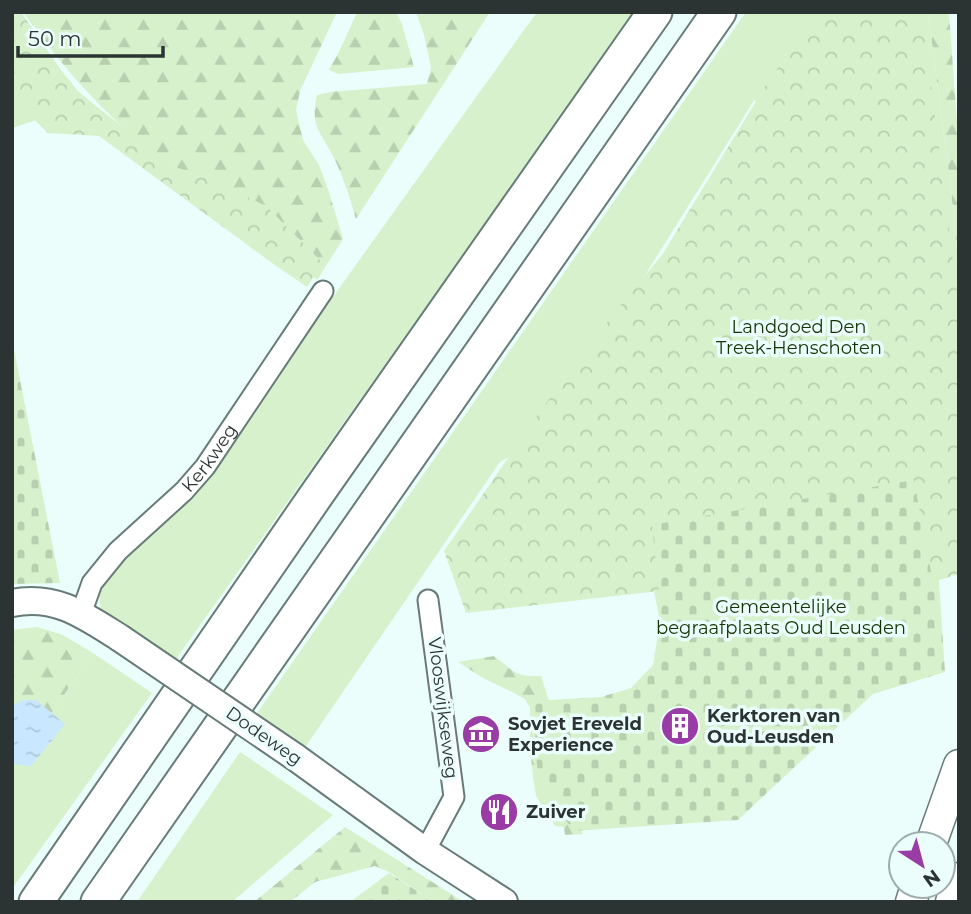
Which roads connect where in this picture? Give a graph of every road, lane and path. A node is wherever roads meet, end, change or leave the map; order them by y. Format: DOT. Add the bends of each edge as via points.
graph roads {
  1 [pos="655,12"];
  2 [pos="719,12"];
  3 [pos="323,290"];
  4 [pos="428,600"];
  5 [pos="12,603"];
  6 [pos="81,614"];
  7 [pos="959,765"];
  8 [pos="936,830"];
  9 [pos="425,851"];
  10 [pos="959,878"];
  11 [pos="36,902"];
  12 [pos="98,902"];
  13 [pos="504,902"];
  14 [pos="951,902"];
  1 -- 11 [label="highway"];
  2 -- 12 [label="highway"];
  3 -- 6 [label="street, Kerkweg" via="205,467 118,551 92,583"];
  4 -- 9 [label="street, Vlooswijkseweg" via="454,797"];
  5 -- 6 [label="street, Dodeweg" via="62,605"];
  6 -- 9 [label="street, Dodeweg, bridge" via="295,757"];
  7 -- 8 [label="main road"];
  9 -- 13 [label="street, Dodeweg"];
  10 -- 14 [label="main road"];
}
